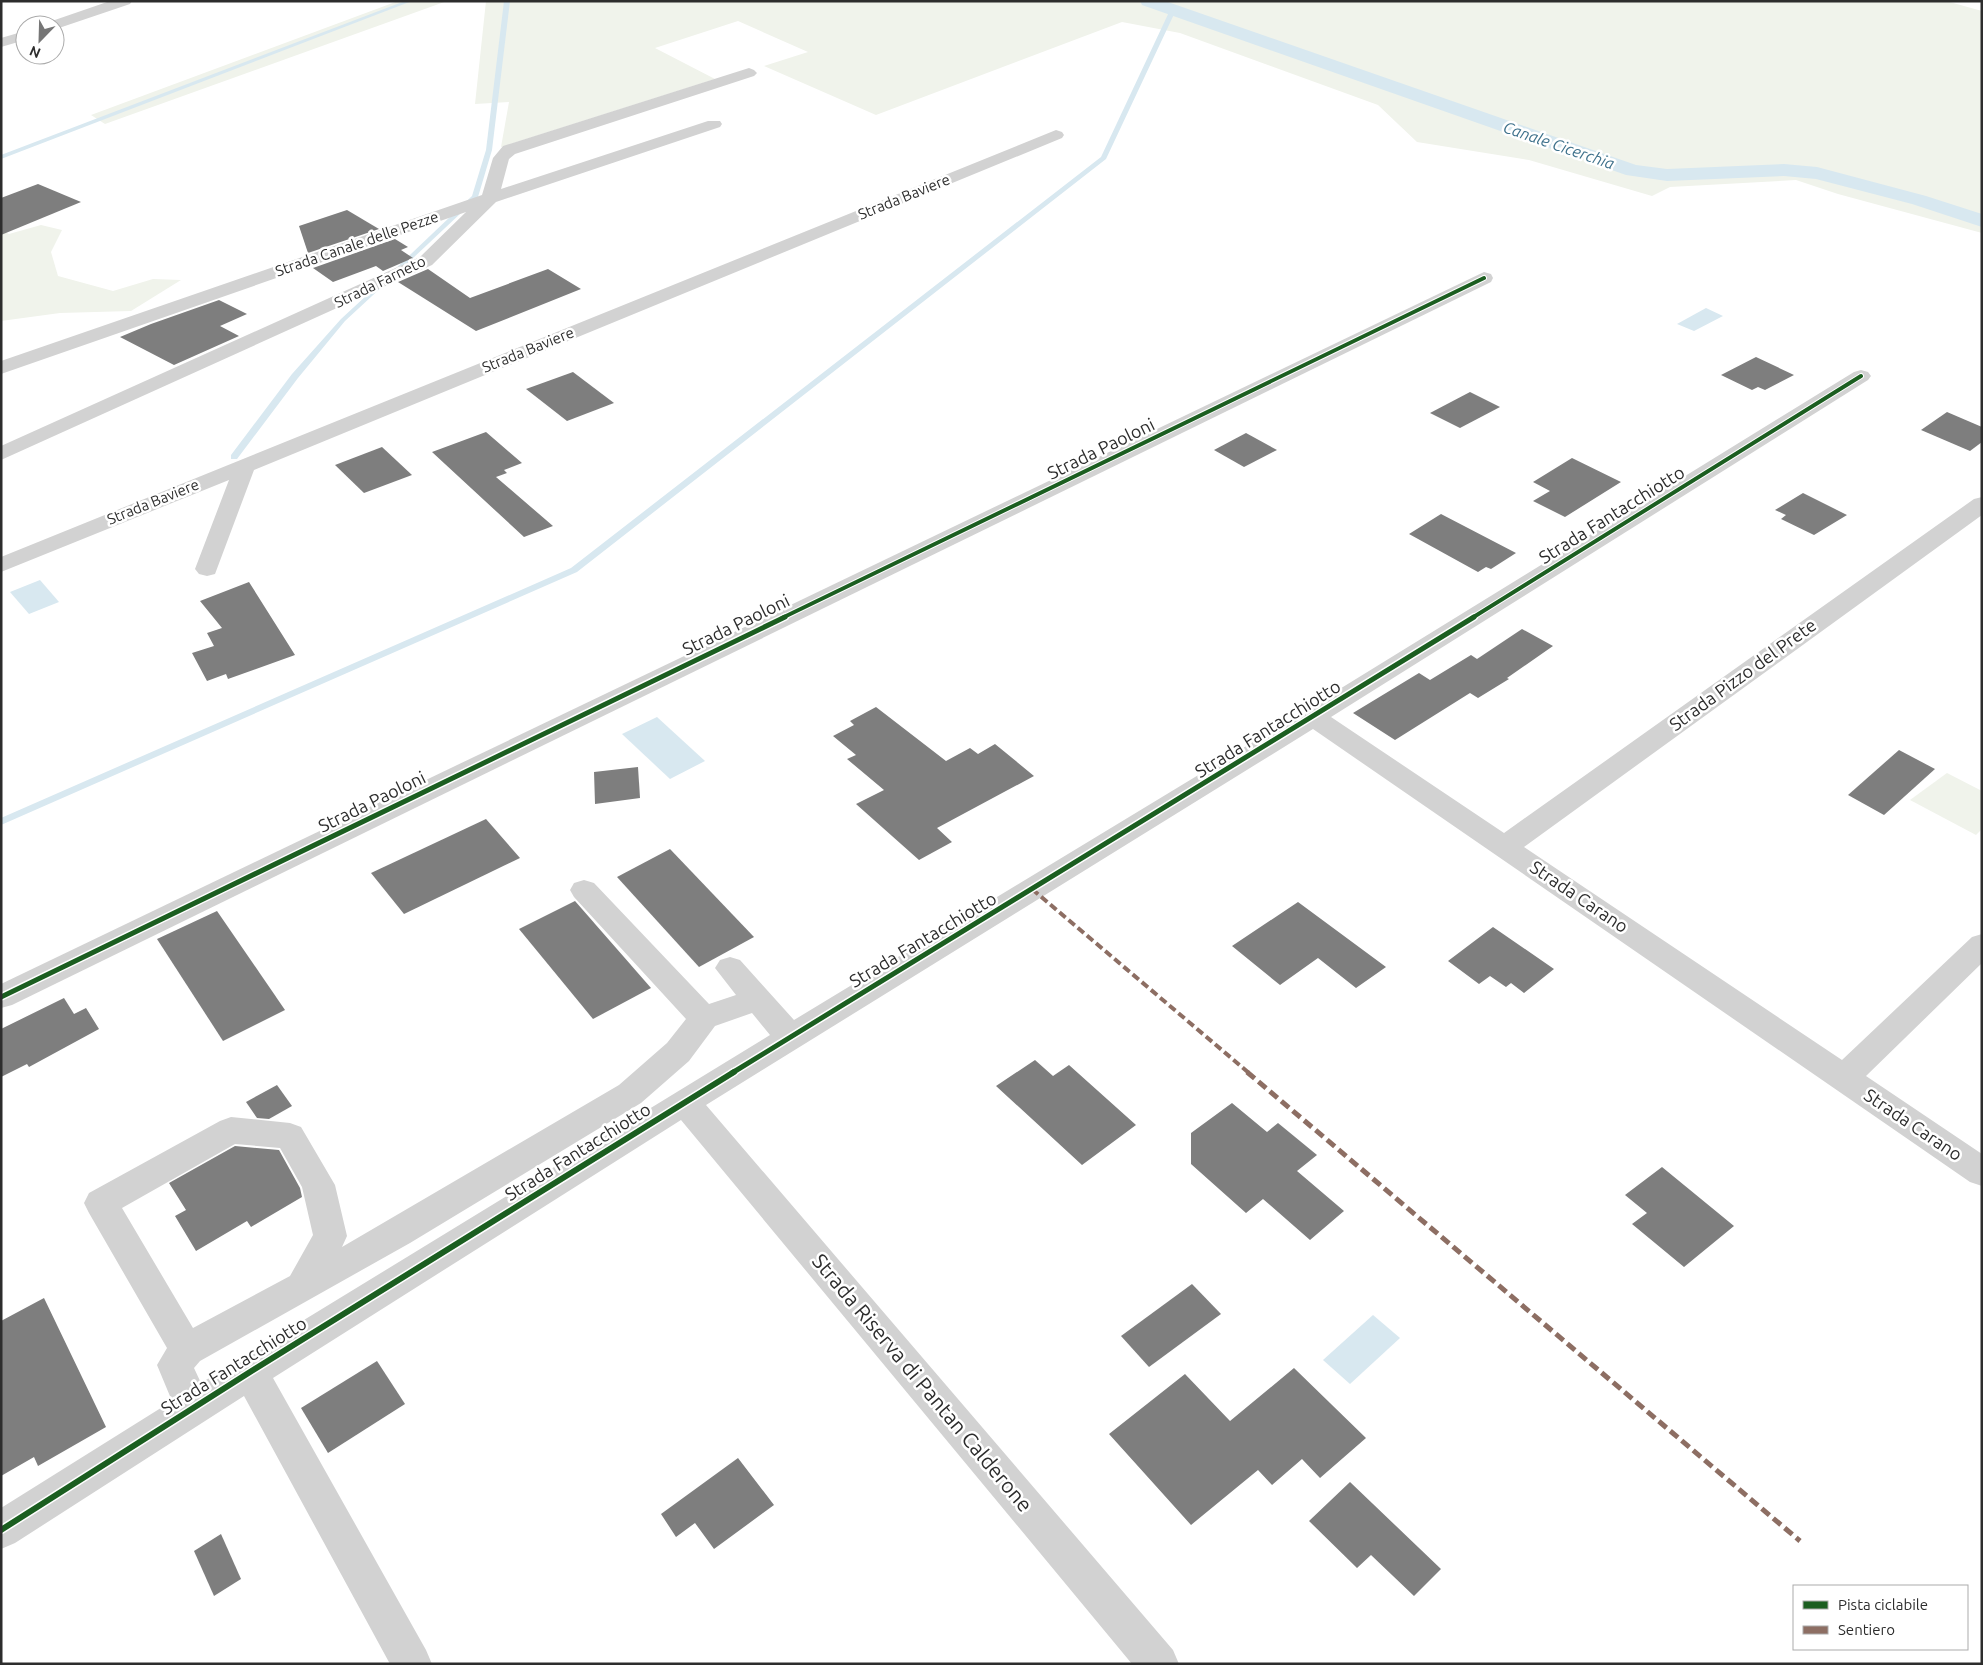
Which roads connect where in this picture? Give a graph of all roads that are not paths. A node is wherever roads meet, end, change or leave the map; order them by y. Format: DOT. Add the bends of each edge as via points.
graph roads {
  1 [pos="125,1"];
  2 [pos="65,21"];
  3 [pos="15,38"];
  4 [pos="1,43"];
  5 [pos="749,73"];
  6 [pos="714,124"];
  7 [pos="1056,135"];
  8 [pos="490,198"];
  9 [pos="1484,278"];
  10 [pos="1,368"];
  11 [pos="1861,376"];
  12 [pos="1,454"];
  13 [pos="246,465"];
  14 [pos="1982,504"];
  15 [pos="1,565"];
  16 [pos="207,568"];
  17 [pos="1313,717"];
  18 [pos="1504,847"];
  19 [pos="584,890"];
  20 [pos="1982,945"];
  21 [pos="730,968"];
  22 [pos="1,997"];
  23 [pos="758,1000"];
  24 [pos="704,1018"];
  25 [pos="790,1037"];
  26 [pos="1844,1078"];
  27 [pos="685,1102"];
  28 [pos="1982,1172"];
  29 [pos="330,1236"];
  30 [pos="374,1246"];
  31 [pos="302,1286"];
  32 [pos="187,1350"];
  33 [pos="250,1372"];
  34 [pos="193,1408"];
  35 [pos="1,1530"];
  36 [pos="412,1664"];
  37 [pos="1159,1664"];
  1 -- 2 [label="street"];
  3 -- 4 [label="street"];
  5 -- 8 [label="street, Strada Farneto" via="508,150 502,158"];
  6 -- 8 [label="street, Strada Canale delle Pezze"];
  7 -- 13 [label="street, Strada Baviere"];
  8 -- 10 [label="street, Strada Canale delle Pezze"];
  8 -- 12 [label="street, Strada Farneto" via="426,261"];
  9 -- 22 [label="street, Strada Paoloni"];
  11 -- 17 [label="street, Strada Fantacchiotto"];
  13 -- 15 [label="street, Strada Baviere"];
  13 -- 16 [label="street"];
  14 -- 18 [label="street, Strada Pizzo del Prete"];
  17 -- 18 [label="street, Strada Carano"];
  17 -- 25 [label="street, Strada Fantacchiotto"];
  18 -- 26 [label="street, Strada Carano"];
  19 -- 24 [label="street"];
  20 -- 26 [label="street, Strada Carano"];
  21 -- 23 [label="street"];
  23 -- 24 [label="street"];
  23 -- 25 [label="street"];
  24 -- 30 [label="street" via="678,1052 630,1094"];
  25 -- 27 [label="street, Strada Fantacchiotto"];
  26 -- 28 [label="street, Strada Carano"];
  27 -- 33 [label="street, Strada Fantacchiotto"];
  27 -- 37 [label="street, Strada Riserva di Pantan Calderone"];
  29 -- 30 [label="street"];
  29 -- 31 [label="street"];
  29 -- 32 [label="street" via="318,1185 290,1136 231,1130 101,1203"];
  30 -- 31 [label="street"];
  31 -- 32 [label="street"];
  32 -- 34 [label="street" via="175,1365"];
  33 -- 34 [label="street, Strada Fantacchiotto"];
  33 -- 36 [label="street"];
  34 -- 35 [label="street, Strada Fantacchiotto"];
}
